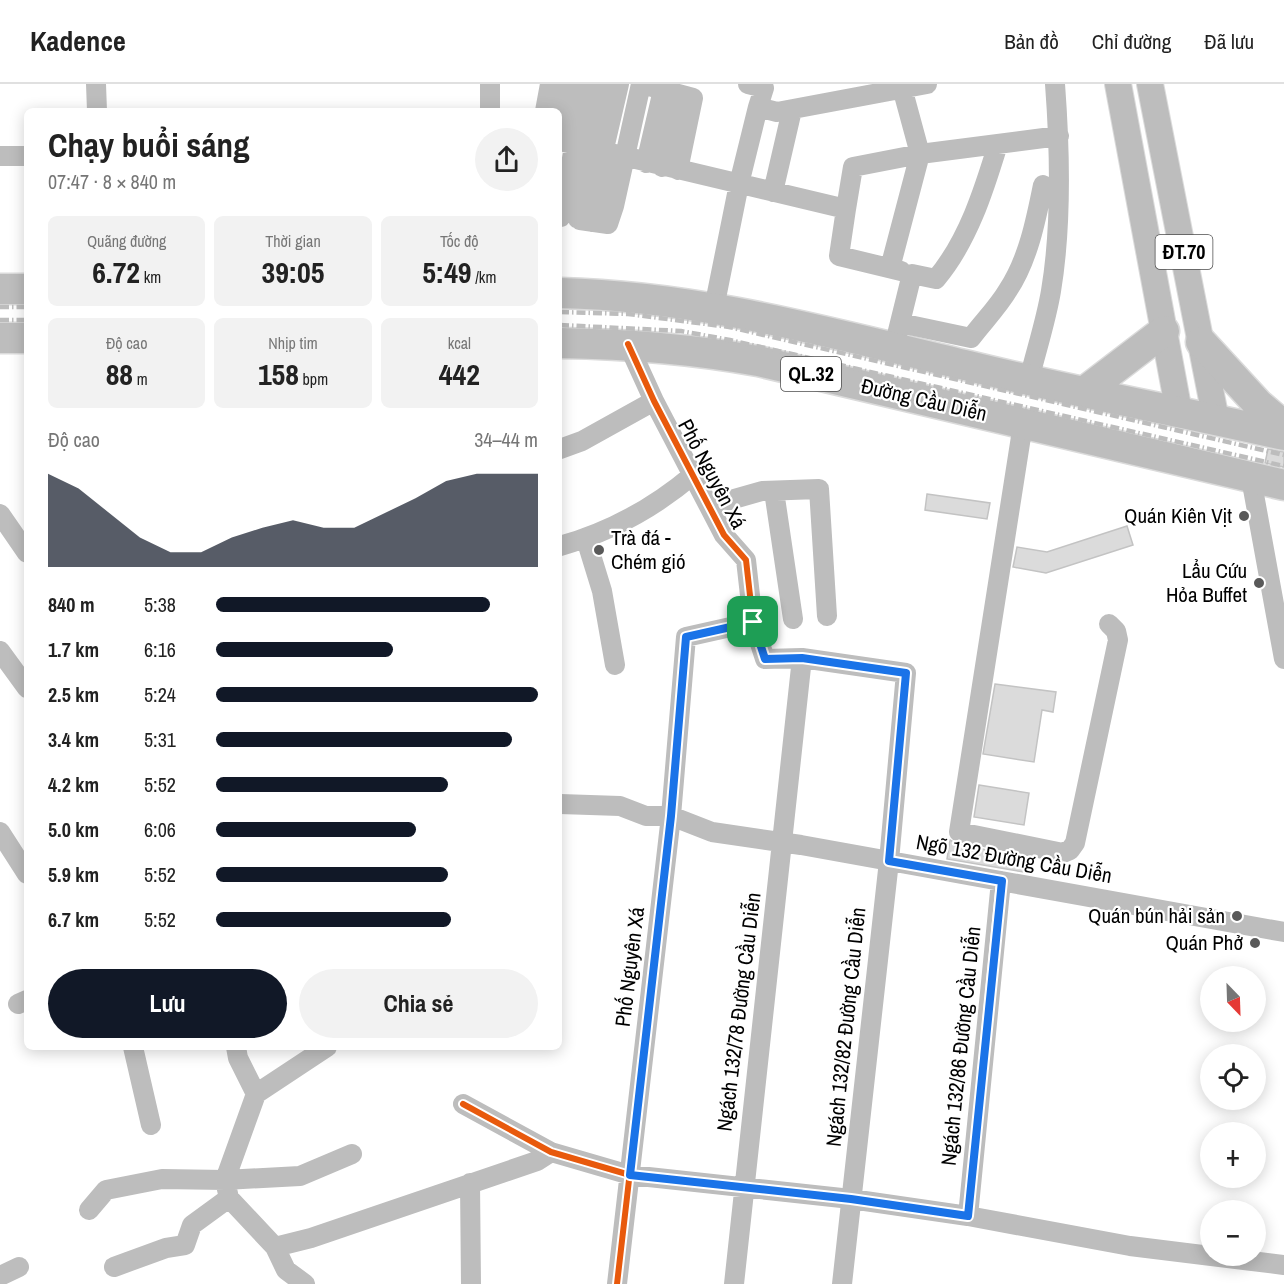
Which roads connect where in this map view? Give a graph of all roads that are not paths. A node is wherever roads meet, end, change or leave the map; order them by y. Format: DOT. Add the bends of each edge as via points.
graph roads {
  1 [pos="96,84"];
  2 [pos="490,84"];
  3 [pos="550,84"];
  4 [pos="568,84"];
  5 [pos="586,84"];
  6 [pos="602,84"];
  7 [pos="619,84"];
  8 [pos="642,84"];
  9 [pos="927,84"];
  10 [pos="1055,84"];
  11 [pos="1118,84"];
  12 [pos="1150,84"];
  13 [pos="902,86"];
  14 [pos="763,91"];
  15 [pos="670,92"];
  16 [pos="97,108"];
  17 [pos="490,108"];
  18 [pos="546,108"];
  19 [pos="792,110"];
  20 [pos="1059,136"];
  21 [pos="998,144"];
  22 [pos="589,147"];
  23 [pos="920,154"];
  24 [pos="0,156"];
  25 [pos="24,156"];
  26 [pos="662,167"];
  27 [pos="739,184"];
  28 [pos="1043,185"];
  29 [pos="773,192"];
  30 [pos="583,199"];
  31 [pos="846,209"];
  32 [pos="573,219"];
  33 [pos="890,268"];
  34 [pos="912,274"];
  35 [pos="0,284"];
  36 [pos="0,289"];
  37 [pos="24,289"];
  38 [pos="562,292"];
  39 [pos="714,308"];
  40 [pos="1164,331"];
  41 [pos="897,335"];
  42 [pos="0,338"];
  43 [pos="24,338"];
  44 [pos="1201,342"];
  45 [pos="562,343"];
  46 [pos="628,344"];
  47 [pos="1029,381"];
  48 [pos="1084,392"];
  49 [pos="654,401"];
  50 [pos="1179,411"];
  51 [pos="1216,420"];
  52 [pos="1023,424"];
  53 [pos="1284,426"];
  54 [pos="1284,435"];
  55 [pos="562,448"];
  56 [pos="1188,462"];
  57 [pos="694,474"];
  58 [pos="1239,474"];
  59 [pos="1284,485"];
  60 [pos="774,491"];
  61 [pos="709,506"];
  62 [pos="0,514"];
  63 [pos="586,538"];
  64 [pos="562,545"];
  65 [pos="24,549"];
  66 [pos="827,616"];
  67 [pos="793,619"];
  68 [pos="753,622"];
  69 [pos="1109,624"];
  70 [pos="0,651"];
  71 [pos="802,658"];
  72 [pos="1284,659"];
  73 [pos="615,665"];
  74 [pos="24,684"];
  75 [pos="562,804"];
  76 [pos="671,816"];
  77 [pos="0,832"];
  78 [pos="783,843"];
  79 [pos="889,861"];
  80 [pos="24,869"];
  81 [pos="1002,881"];
  82 [pos="1284,932"];
  83 [pos="134,1050"];
  84 [pos="237,1050"];
  85 [pos="322,1050"];
  86 [pos="256,1094"];
  87 [pos="463,1104"];
  88 [pos="151,1125"];
  89 [pos="551,1152"];
  90 [pos="352,1154"];
  91 [pos="630,1175"];
  92 [pos="470,1183"];
  93 [pos="743,1187"];
  94 [pos="227,1189"];
  95 [pos="851,1199"];
  96 [pos="89,1210"];
  97 [pos="968,1216"];
  98 [pos="275,1247"];
  99 [pos="1284,1265"];
  100 [pos="19,1267"];
  101 [pos="114,1267"];
  102 [pos="0,1276"];
  103 [pos="280,1277"];
  104 [pos="305,1284"];
  105 [pos="471,1284"];
  106 [pos="617,1284"];
  107 [pos="735,1284"];
  108 [pos="842,1284"];
  1 -- 16 [label="street"];
  2 -- 17 [label="street"];
  3 -- 18 [label="street"];
  4 -- 22 [label="street"];
  5 -- 22 [label="street"];
  6 -- 22 [label="street"];
  7 -- 22 [label="street"];
  8 -- 15 [label="street"];
  8 -- 22 [label="street"];
  9 -- 13 [label="street"];
  10 -- 20 [label="street"];
  11 -- 40 [label="main road, ĐT.70"];
  12 -- 44 [label="main road, ĐT.70"];
  13 -- 19 [label="street"];
  13 -- 23 [label="street"];
  14 -- 19 [label="street" via="777,112"];
  14 -- 27 [label="street"];
  15 -- 26 [label="street"];
  15 -- 26 [label="street" via="693,98"];
  19 -- 29 [label="street"];
  20 -- 21 [label="street"];
  20 -- 47 [label="street" via="1051,291"];
  21 -- 23 [label="street"];
  21 -- 34 [label="street" via="986,184 945,269 936,279"];
  22 -- 26 [label="street"];
  22 -- 30 [label="street"];
  22 -- 30 [label="street"];
  23 -- 31 [label="street" via="854,167"];
  23 -- 33 [label="street"];
  24 -- 25 [label="street"];
  26 -- 27 [label="street"];
  27 -- 29 [label="street"];
  27 -- 39 [label="street"];
  28 -- 41 [label="street" via="1019,270 1008,291 971,338"];
  29 -- 31 [label="street"];
  30 -- 32 [label="street"];
  30 -- 32 [label="street"];
  31 -- 33 [label="street" via="839,256"];
  33 -- 34 [label="street"];
  34 -- 41 [label="street"];
  35 -- 36 [label="street"];
  36 -- 37 [label="highway"];
  38 -- 39 [label="highway, Đường Cầu Diễn / QL.32" via="650,298"];
  39 -- 41 [label="highway, Đường Cầu Diễn / QL.32"];
  40 -- 48 [label="highway"];
  40 -- 50 [label="main road, ĐT.70"];
  41 -- 47 [label="highway, Đường Cầu Diễn / QL.32"];
  42 -- 43 [label="highway"];
  44 -- 51 [label="main road, ĐT.70"];
  44 -- 53 [label="highway" via="1258,404"];
  45 -- 46 [label="highway, Đường Cầu Diễn / QL.32"];
  46 -- 49 [label="street, Phố Nguyên Xá"];
  46 -- 52 [label="highway, Đường Cầu Diễn / QL.32" via="758,361"];
  47 -- 48 [label="highway, Đường Cầu Diễn / QL.32"];
  48 -- 50 [label="highway, Đường Cầu Diễn / QL.32"];
  49 -- 55 [label="street"];
  49 -- 57 [label="street, Phố Nguyên Xá"];
  50 -- 51 [label="highway, Đường Cầu Diễn / QL.32"];
  50 -- 56 [label="highway, ĐT.70"];
  51 -- 54 [label="highway, Đường Cầu Diễn / QL.32"];
  51 -- 58 [label="highway, ĐT.70"];
  52 -- 56 [label="highway, Đường Cầu Diễn / QL.32"];
  52 -- 69 [label="street" via="959,832 1063,853 1070,850 1075,843 1118,640"];
  56 -- 58 [label="highway, Đường Cầu Diễn / QL.32"];
  57 -- 61 [label="street, Phố Nguyên Xá"];
  57 -- 63 [label="street" via="664,500"];
  58 -- 59 [label="highway, Đường Cầu Diễn / QL.32"];
  58 -- 72 [label="street"];
  60 -- 61 [label="street"];
  60 -- 66 [label="street" via="819,489"];
  60 -- 67 [label="street"];
  61 -- 68 [label="street, Phố Nguyên Xá" via="724,535 746,560"];
  62 -- 65 [label="street"];
  63 -- 64 [label="street"];
  63 -- 73 [label="street" via="602,591"];
  68 -- 71 [label="street" via="765,659"];
  68 -- 76 [label="street, Phố Nguyên Xá" via="686,637"];
  70 -- 74 [label="street"];
  71 -- 78 [label="street, Ngách 132/78 Đường Cầu Diễn"];
  71 -- 79 [label="street, Ngách 132/82 Đường Cầu Diễn" via="906,673"];
  75 -- 76 [label="street, Ngõ 132 Đường Cầu Diễn" via="620,806 646,816"];
  76 -- 78 [label="street, Ngõ 132 Đường Cầu Diễn" via="712,832"];
  76 -- 91 [label="street, Phố Nguyên Xá"];
  77 -- 80 [label="street"];
  78 -- 79 [label="street, Ngõ 132 Đường Cầu Diễn"];
  78 -- 93 [label="street, Ngách 132/78 Đường Cầu Diễn"];
  79 -- 81 [label="street, Ngõ 132 Đường Cầu Diễn"];
  79 -- 95 [label="street, Ngách 132/82 Đường Cầu Diễn"];
  81 -- 82 [label="street, Ngõ 132 Đường Cầu Diễn"];
  81 -- 97 [label="street, Ngách 132/86 Đường Cầu Diễn"];
  83 -- 88 [label="street"];
  84 -- 86 [label="street"];
  85 -- 86 [label="street"];
  86 -- 94 [label="street"];
  87 -- 89 [label="street"];
  89 -- 91 [label="street"];
  89 -- 92 [label="street" via="537,1161"];
  90 -- 94 [label="street" via="300,1176"];
  91 -- 93 [label="street"];
  91 -- 106 [label="street, Phố Nguyên Xá"];
  92 -- 98 [label="street"];
  92 -- 105 [label="street"];
  93 -- 95 [label="street"];
  93 -- 107 [label="street, Ngách 132/78 Đường Cầu Diễn"];
  94 -- 96 [label="street" via="162,1179 106,1190"];
  94 -- 98 [label="street"];
  94 -- 101 [label="street" via="192,1225 185,1245"];
  95 -- 97 [label="street"];
  95 -- 108 [label="street, Ngách 132/82 Đường Cầu Diễn"];
  97 -- 99 [label="street" via="1130,1246"];
  98 -- 103 [label="street"];
  100 -- 102 [label="street"];
  103 -- 104 [label="street"];
}
